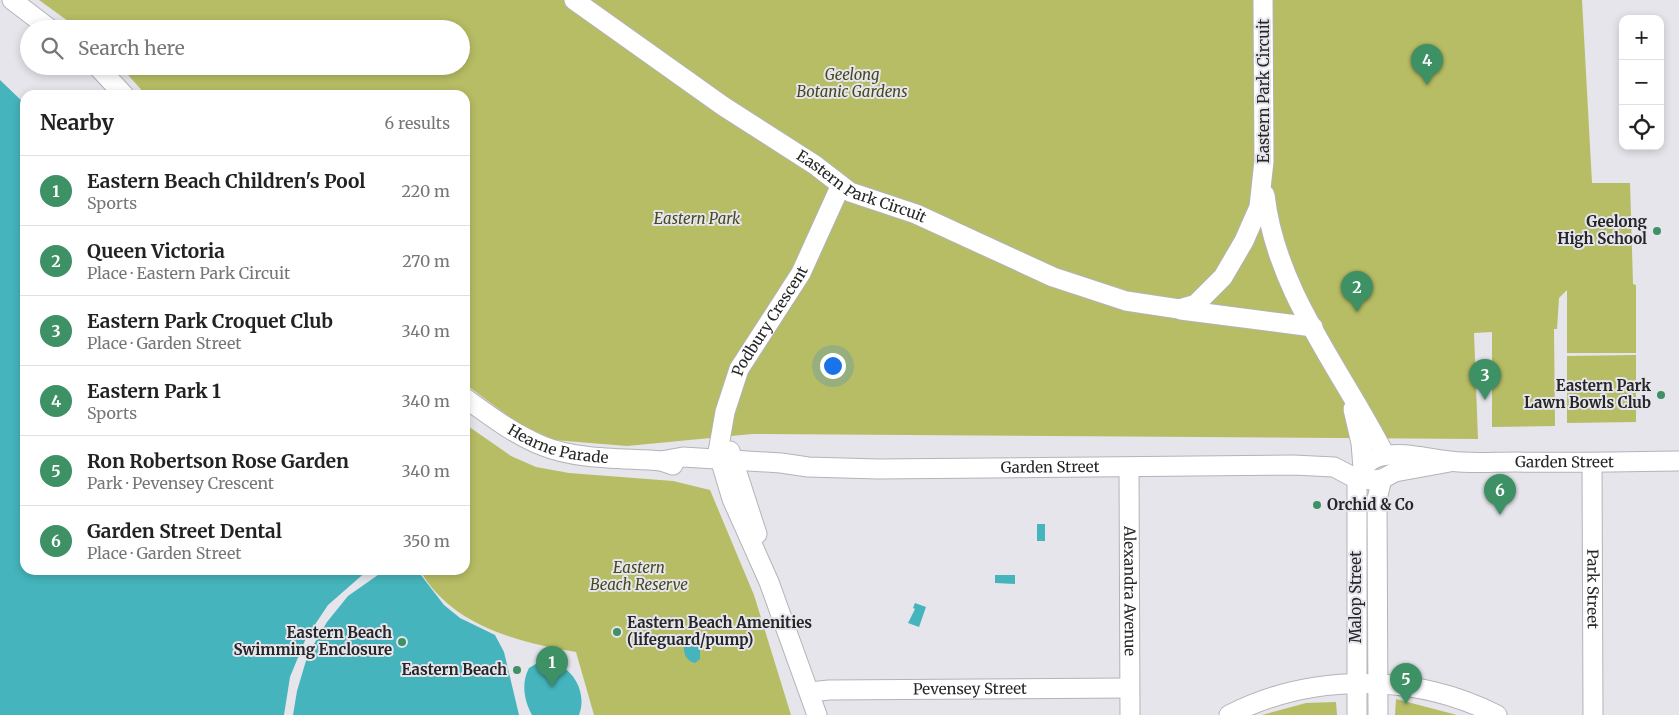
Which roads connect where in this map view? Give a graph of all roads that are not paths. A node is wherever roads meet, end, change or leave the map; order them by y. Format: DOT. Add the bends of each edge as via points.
graph roads {
  1 [pos="12,0"];
  2 [pos="574,0"];
  3 [pos="1263,0"];
  4 [pos="38,20"];
  5 [pos="105,75"];
  6 [pos="119,90"];
  7 [pos="1263,181"];
  8 [pos="845,189"];
  9 [pos="1179,309"];
  10 [pos="1313,327"];
  11 [pos="1347,391"];
  12 [pos="470,401"];
  13 [pos="1385,455"];
  14 [pos="1679,461"];
  15 [pos="1450,462"];
  16 [pos="1592,463"];
  17 [pos="1129,466"];
  18 [pos="728,468"];
  19 [pos="1361,473"];
  20 [pos="1382,479"];
  21 [pos="1356,593"];
  22 [pos="1377,593"];
  23 [pos="1378,684"];
  24 [pos="1356,685"];
  25 [pos="1129,688"];
  26 [pos="810,692"];
  27 [pos="817,715"];
  28 [pos="1130,715"];
  29 [pos="1229,715"];
  30 [pos="1356,715"];
  31 [pos="1378,715"];
  32 [pos="1497,715"];
  33 [pos="1593,715"];
  1 -- 4 [label="street"];
  2 -- 8 [label="street, Eastern Park Circuit"];
  3 -- 7 [label="street, Eastern Park Circuit"];
  5 -- 6 [label="street"];
  7 -- 9 [label="street, Eastern Park Circuit" via="1256,214 1230,267 1196,304"];
  7 -- 10 [label="street, Eastern Park Circuit" via="1274,244 1288,280"];
  8 -- 9 [label="street, Eastern Park Circuit" via="916,214 1053,278 1126,301"];
  8 -- 18 [label="street, Podbury Crescent" via="801,272 739,369 725,412 718,452"];
  9 -- 10 [label="street, Eastern Park Circuit"];
  10 -- 11 [label="street, Eastern Park Circuit"];
  11 -- 13 [label="street, Eastern Park Circuit"];
  11 -- 19 [label="street, Eastern Park Circuit" via="1359,432"];
  12 -- 18 [label="street, Hearne Parade" via="544,447 661,461 683,457"];
  13 -- 15 [label="street, Garden Street" via="1423,456"];
  13 -- 19 [label="street" via="1374,458"];
  14 -- 16 [label="street, Garden Street"];
  15 -- 16 [label="street, Garden Street"];
  15 -- 20 [label="street, Garden Street" via="1395,472"];
  16 -- 33 [label="street, Park Street"];
  17 -- 18 [label="street, Garden Street" via="808,468 777,474"];
  17 -- 19 [label="street, Garden Street" via="1293,464 1339,456 1352,460"];
  17 -- 25 [label="street, Alexandra Avenue"];
  18 -- 26 [label="street" via="743,528 769,582"];
  19 -- 20 [label="street, Garden Street"];
  19 -- 21 [label="street, Malop Street"];
  20 -- 22 [label="street, Malop Street" via="1377,499"];
  21 -- 22 [label="street"];
  21 -- 24 [label="street, Malop Street"];
  22 -- 23 [label="street, Malop Street"];
  23 -- 24 [label="street"];
  23 -- 31 [label="street, Malop Street"];
  23 -- 32 [label="street" via="1426,689"];
  24 -- 29 [label="street" via="1300,690"];
  24 -- 30 [label="street, Malop Street"];
  25 -- 26 [label="street, Pevensey Street"];
  25 -- 28 [label="street, Alexandra Avenue"];
  26 -- 27 [label="street"];
}
